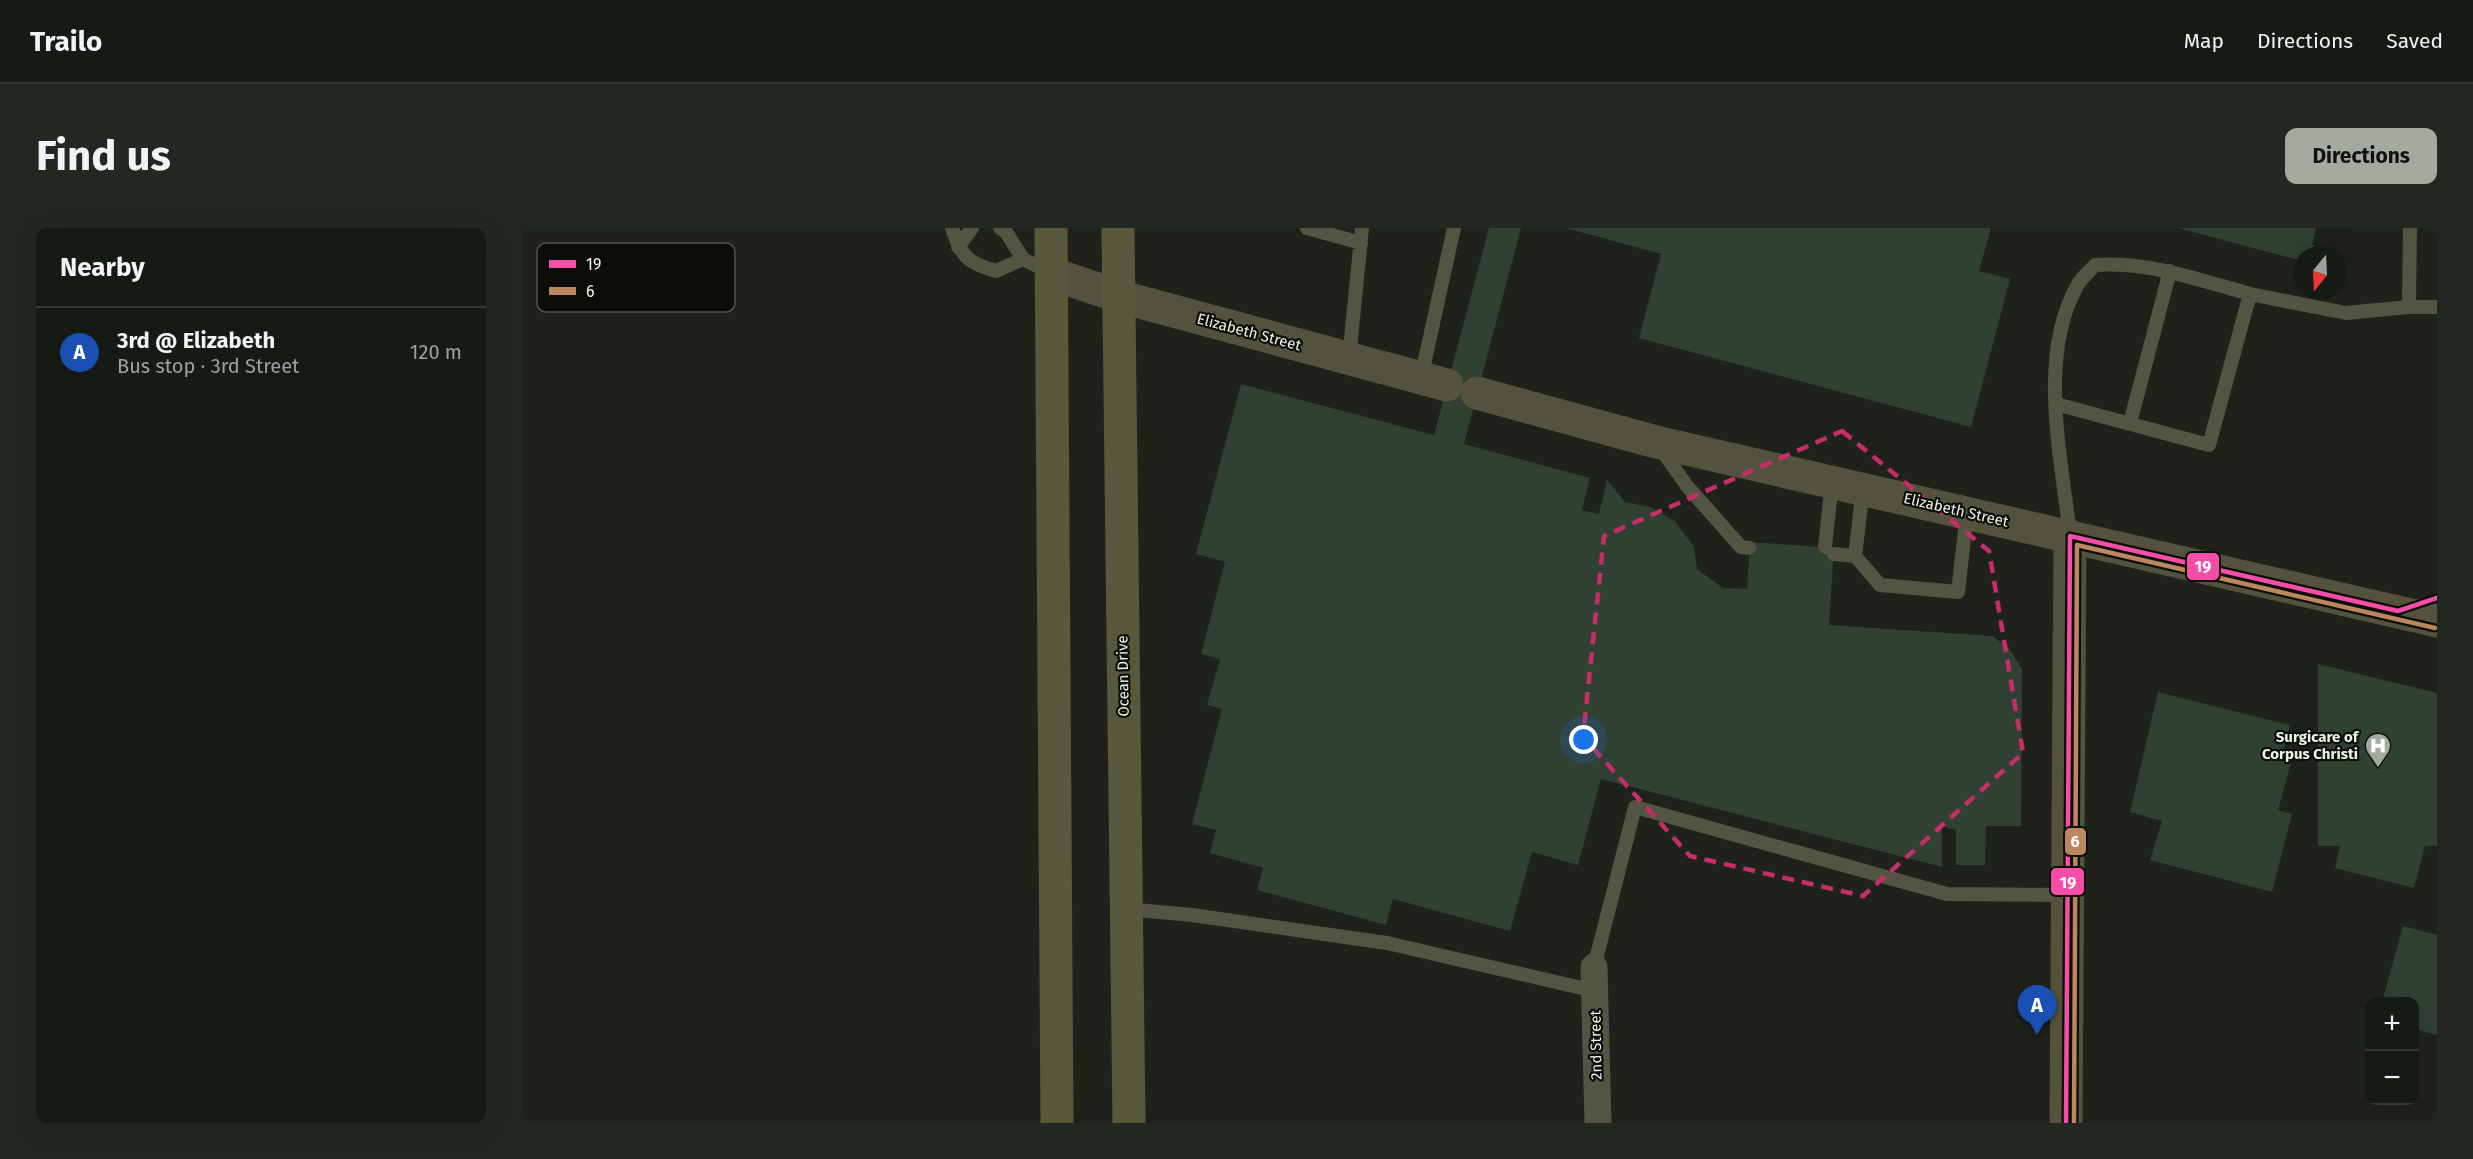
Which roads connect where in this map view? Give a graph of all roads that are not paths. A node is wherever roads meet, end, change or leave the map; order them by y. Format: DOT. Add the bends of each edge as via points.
graph roads {
  1 [pos="952,228"];
  2 [pos="972,228"];
  3 [pos="1000,228"];
  4 [pos="1051,228"];
  5 [pos="1118,228"];
  6 [pos="1307,228"];
  7 [pos="1362,228"];
  8 [pos="1454,228"];
  9 [pos="2410,228"];
  10 [pos="1361,243"];
  11 [pos="958,247"];
  12 [pos="1023,259"];
  13 [pos="2170,271"];
  14 [pos="1053,274"];
  15 [pos="2250,294"];
  16 [pos="1118,296"];
  17 [pos="2409,307"];
  18 [pos="2437,307"];
  19 [pos="1349,358"];
  20 [pos="1448,385"];
  21 [pos="2055,404"];
  22 [pos="2130,423"];
  23 [pos="1656,442"];
  24 [pos="1848,485"];
  25 [pos="1967,513"];
  26 [pos="2070,536"];
  27 [pos="1749,548"];
  28 [pos="1855,556"];
  29 [pos="2437,598"];
  30 [pos="2398,611"];
  31 [pos="2437,621"];
  32 [pos="2068,895"];
  33 [pos="1126,909"];
  34 [pos="1595,979"];
  35 [pos="1057,1123"];
  36 [pos="1129,1123"];
  37 [pos="1598,1123"];
  38 [pos="2066,1123"];
  1 -- 11 [label="lane"];
  2 -- 11 [label="lane"];
  3 -- 12 [label="lane"];
  4 -- 14 [label="main road"];
  5 -- 16 [label="main road, Ocean Drive"];
  6 -- 10 [label="lane"];
  7 -- 10 [label="lane"];
  8 -- 20 [label="lane"];
  9 -- 17 [label="lane"];
  10 -- 19 [label="lane"];
  11 -- 12 [label="lane" via="972,264 996,271"];
  12 -- 14 [label="lane"];
  13 -- 15 [label="lane"];
  13 -- 21 [label="lane" via="2120,263 2095,265 2077,284 2058,341"];
  13 -- 22 [label="lane"];
  14 -- 16 [label="main road, Elizabeth Street"];
  14 -- 35 [label="main road"];
  15 -- 17 [label="lane" via="2346,313"];
  15 -- 22 [label="lane" via="2209,445"];
  16 -- 19 [label="main road, Elizabeth Street"];
  16 -- 33 [label="main road, Ocean Drive"];
  17 -- 18 [label="lane"];
  19 -- 20 [label="main road, Elizabeth Street"];
  20 -- 23 [label="main road, Elizabeth Street"];
  21 -- 22 [label="lane"];
  21 -- 26 [label="lane"];
  23 -- 24 [label="main road, Elizabeth Street"];
  23 -- 27 [label="lane" via="1687,486 1741,547"];
  24 -- 25 [label="main road, Elizabeth Street"];
  24 -- 28 [label="lane"];
  24 -- 28 [label="lane" via="1829,550"];
  25 -- 26 [label="main road, Elizabeth Street"];
  25 -- 28 [label="lane" via="1958,592 1880,585"];
  26 -- 30 [label="main road, Elizabeth Street"];
  26 -- 32 [label="main road"];
  29 -- 30 [label="main road"];
  30 -- 31 [label="main road, Elizabeth Street"];
  32 -- 34 [label="lane" via="1947,894 1635,807"];
  32 -- 38 [label="main road"];
  33 -- 34 [label="lane" via="1387,943"];
  33 -- 36 [label="main road, Ocean Drive"];
  34 -- 37 [label="street, 2nd Street"];
}
